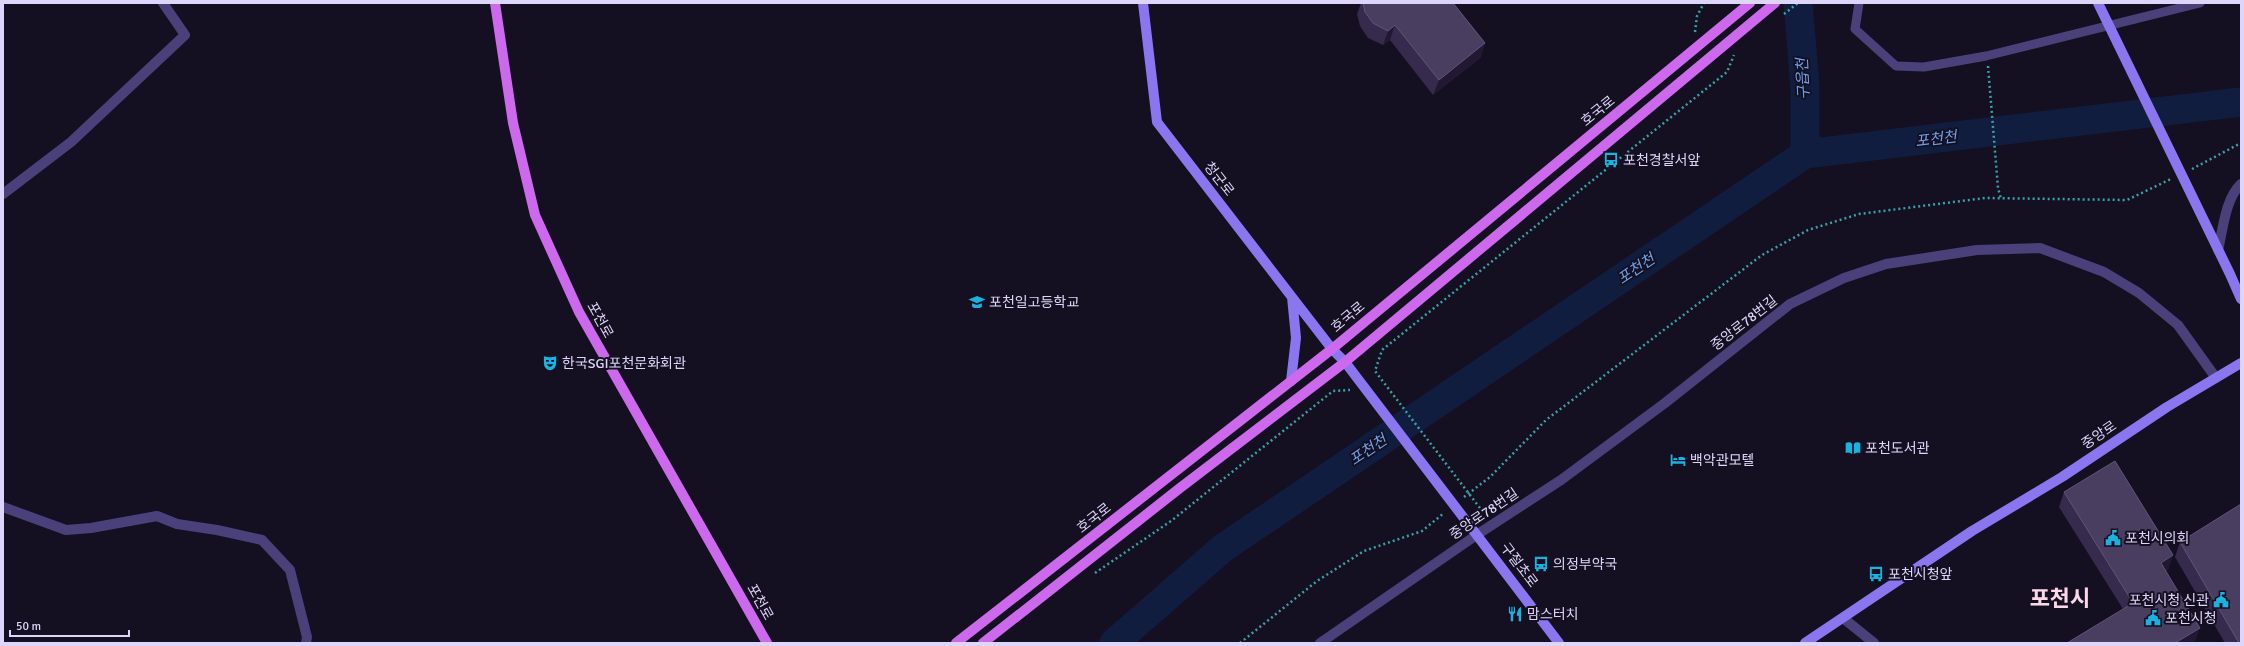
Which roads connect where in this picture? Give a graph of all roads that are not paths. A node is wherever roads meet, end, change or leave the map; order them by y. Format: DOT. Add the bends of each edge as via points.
graph roads {
  1 [pos="162,3"];
  2 [pos="495,3"];
  3 [pos="1143,3"];
  4 [pos="1750,3"];
  5 [pos="1775,3"];
  6 [pos="1859,3"];
  7 [pos="2098,3"];
  8 [pos="2200,3"];
  9 [pos="2241,184"];
  10 [pos="3,194"];
  11 [pos="2218,250"];
  12 [pos="1292,296"];
  13 [pos="2241,299"];
  14 [pos="1332,349"];
  15 [pos="1345,362"];
  16 [pos="2241,363"];
  17 [pos="2216,378"];
  18 [pos="1291,381"];
  19 [pos="3,507"];
  20 [pos="1478,534"];
  21 [pos="1843,618"];
  22 [pos="306,643"];
  23 [pos="767,643"];
  24 [pos="956,643"];
  25 [pos="983,643"];
  26 [pos="1320,643"];
  27 [pos="1559,643"];
  28 [pos="1805,643"];
  29 [pos="1874,643"];
  1 -- 10 [label="street" via="186,35 71,142"];
  2 -- 23 [label="main road, 포천로" via="513,123 535,215 579,312"];
  3 -- 12 [label="street, 청군로" via="1157,122"];
  4 -- 14 [label="main road, 호국로"];
  5 -- 15 [label="main road, 호국로"];
  6 -- 8 [label="lane" via="1855,30 1896,66 1924,66 1986,56"];
  7 -- 11 [label="street"];
  9 -- 11 [label="street" via="2235,190 2228,209"];
  11 -- 13 [label="street"];
  12 -- 14 [label="street, 청군로"];
  12 -- 18 [label="street" via="1296,338"];
  14 -- 15 [label="street"];
  14 -- 18 [label="main road, 호국로"];
  15 -- 20 [label="street, 구절초로"];
  15 -- 25 [label="main road, 호국로"];
  16 -- 17 [label="street, 중앙로"];
  17 -- 20 [label="street, 중앙로78번길" via="2178,325 2139,293 2104,272 2040,248 1977,250 1886,264 1844,278 1790,304 1665,403 1561,480"];
  17 -- 21 [label="street, 중앙로" via="2167,407 2062,477 1972,531"];
  18 -- 24 [label="main road, 호국로"];
  19 -- 22 [label="street" via="66,530 158,516 177,524 262,540 290,570 307,637"];
  20 -- 26 [label="street, 중앙로78번길"];
  20 -- 27 [label="street, 구절초로"];
  21 -- 28 [label="street, 중앙로"];
  21 -- 29 [label="street"];
}
